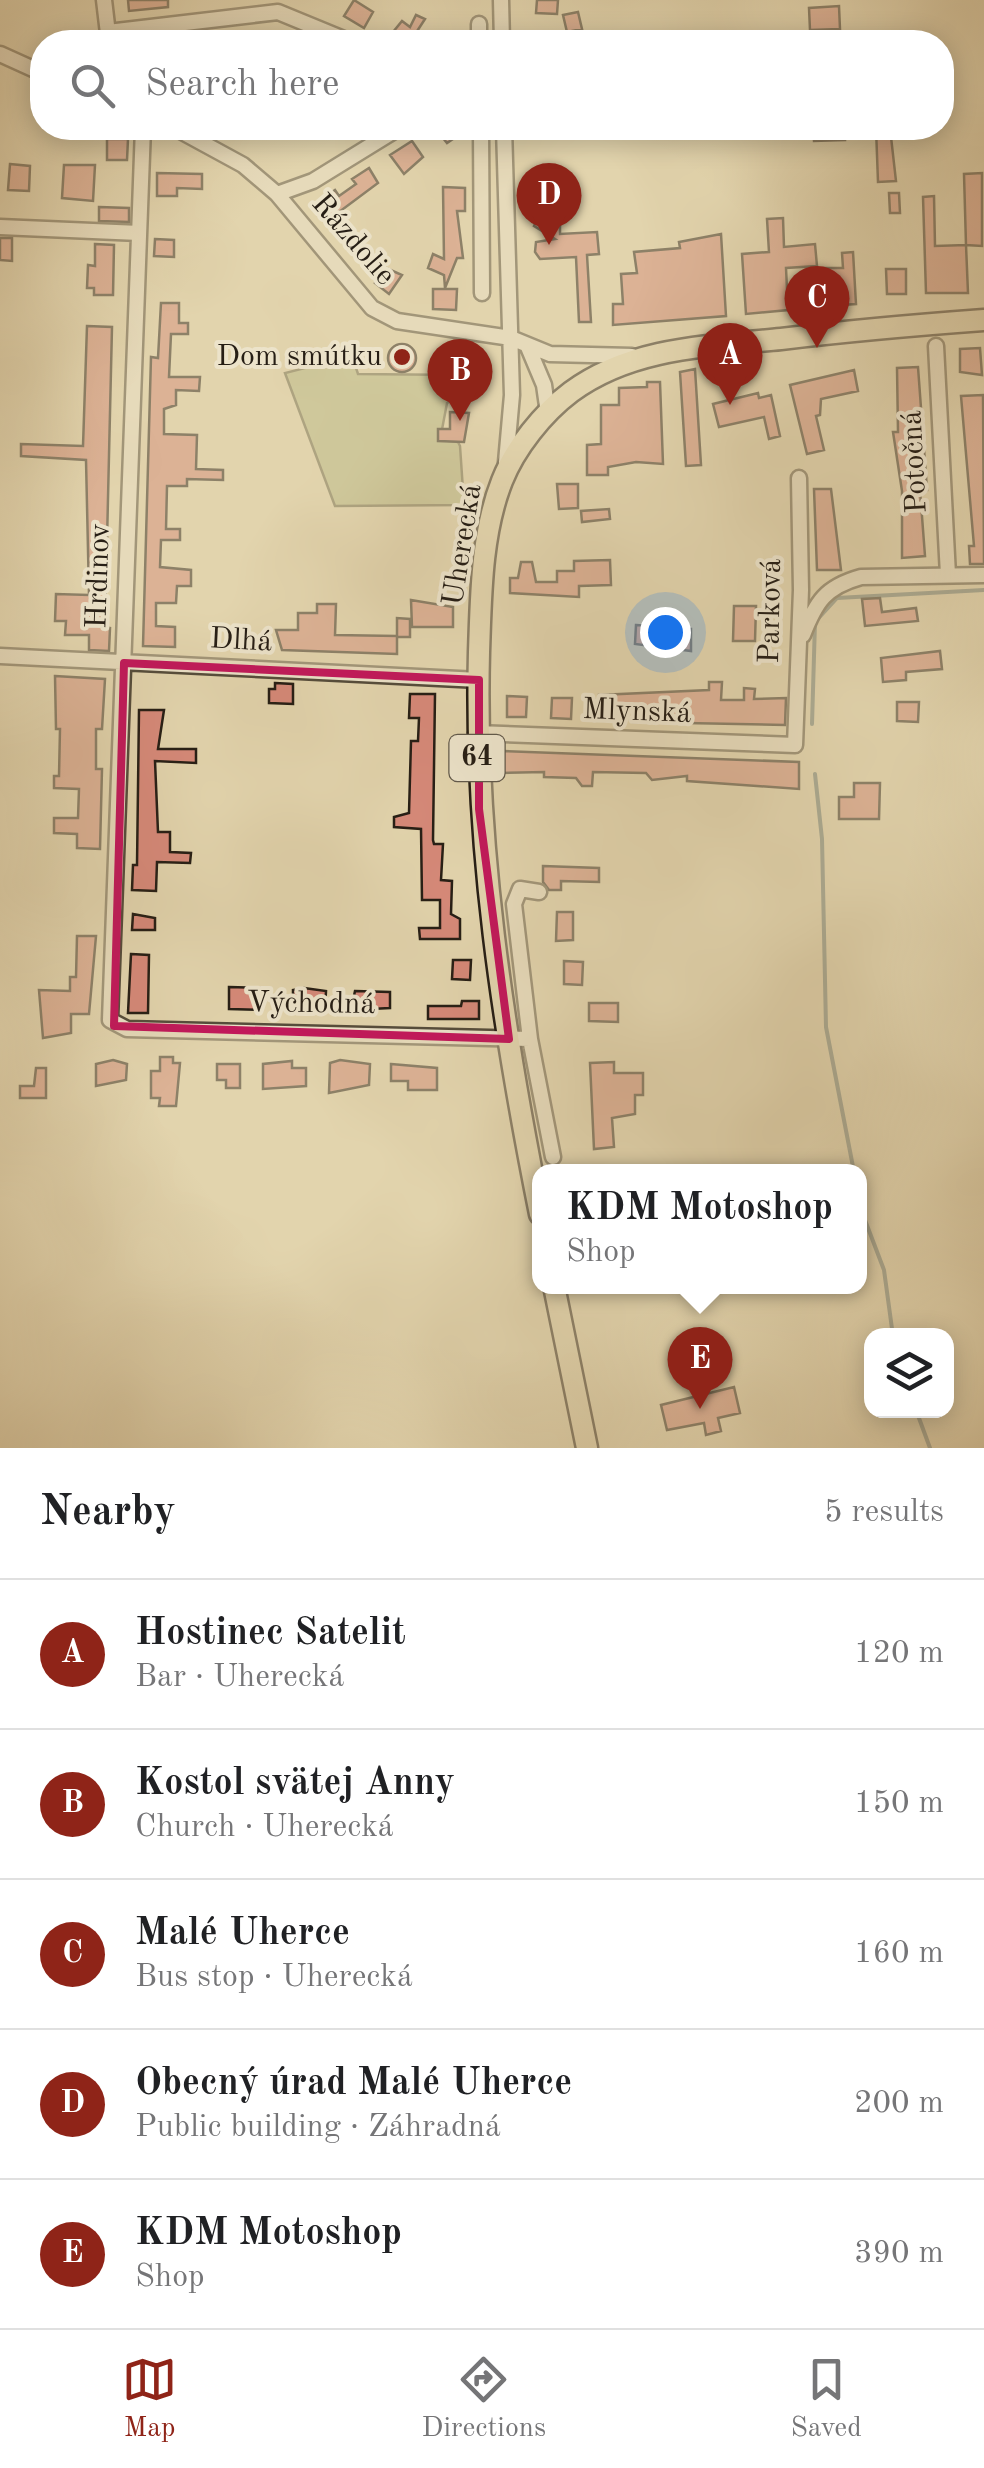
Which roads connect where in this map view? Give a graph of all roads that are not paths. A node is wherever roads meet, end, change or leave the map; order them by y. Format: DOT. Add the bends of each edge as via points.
graph roads {
  1 [pos="104,0"];
  2 [pos="501,0"];
  3 [pos="479,24"];
  4 [pos="108,30"];
  5 [pos="156,30"];
  6 [pos="322,30"];
  7 [pos="479,30"];
  8 [pos="502,30"];
  9 [pos="0,54"];
  10 [pos="30,67"];
  11 [pos="143,140"];
  12 [pos="197,140"];
  13 [pos="380,140"];
  14 [pos="481,140"];
  15 [pos="504,140"];
  16 [pos="276,194"];
  17 [pos="0,227"];
  18 [pos="139,234"];
  19 [pos="482,293"];
  20 [pos="984,320"];
  21 [pos="511,338"];
  22 [pos="528,346"];
  23 [pos="936,346"];
  24 [pos="648,356"];
  25 [pos="512,396"];
  26 [pos="543,418"];
  27 [pos="504,477"];
  28 [pos="799,478"];
  29 [pos="948,575"];
  30 [pos="984,575"];
  31 [pos="798,645"];
  32 [pos="0,656"];
  33 [pos="124,663"];
  34 [pos="478,680"];
  35 [pos="476,733"];
  36 [pos="795,745"];
  37 [pos="539,892"];
  38 [pos="114,1026"];
  39 [pos="508,1038"];
  40 [pos="530,1040"];
  41 [pos="553,1157"];
  42 [pos="532,1172"];
  43 [pos="556,1294"];
  44 [pos="587,1448"];
  1 -- 4 [label="street"];
  2 -- 8 [label="street"];
  3 -- 7 [label="street"];
  5 -- 6 [label="street" via="278,12"];
  9 -- 10 [label="street"];
  11 -- 18 [label="street, Hrdinov"];
  12 -- 16 [label="street, Rázdolie" via="243,165"];
  13 -- 16 [label="street" via="313,181"];
  14 -- 19 [label="street"];
  15 -- 21 [label="street"];
  16 -- 21 [label="street, Rázdolie" via="372,308 397,321"];
  17 -- 18 [label="street"];
  18 -- 33 [label="street, Hrdinov"];
  20 -- 24 [label="main road, Uherecká / 64"];
  21 -- 22 [label="street, Rázdolie"];
  21 -- 25 [label="street"];
  22 -- 24 [label="street, Rázdolie" via="561,355"];
  22 -- 26 [label="street" via="544,385"];
  23 -- 29 [label="street, Potočná"];
  24 -- 26 [label="main road, Uherecká / 64" via="590,381"];
  25 -- 26 [label="street"];
  25 -- 27 [label="street"];
  26 -- 27 [label="main road, Uherecká / 64"];
  27 -- 34 [label="main road, Uherecká / 64" via="485,559"];
  28 -- 31 [label="street, Parková"];
  29 -- 30 [label="street"];
  29 -- 31 [label="street" via="842,582 817,600"];
  31 -- 36 [label="street, Parková"];
  32 -- 33 [label="street, Dlhá"];
  33 -- 34 [label="street, Dlhá"];
  33 -- 38 [label="street, Hrdinov" via="108,1012"];
  34 -- 35 [label="main road, Uherecká / 64"];
  35 -- 36 [label="street, Mlynská"];
  35 -- 39 [label="main road, Uherecká / 64"];
  37 -- 40 [label="street" via="520,890 514,904"];
  38 -- 39 [label="street, Východná"];
  39 -- 40 [label="street, Východná"];
  39 -- 42 [label="main road, Uherecká / 64"];
  40 -- 41 [label="street"];
  43 -- 44 [label="main road"];
}
